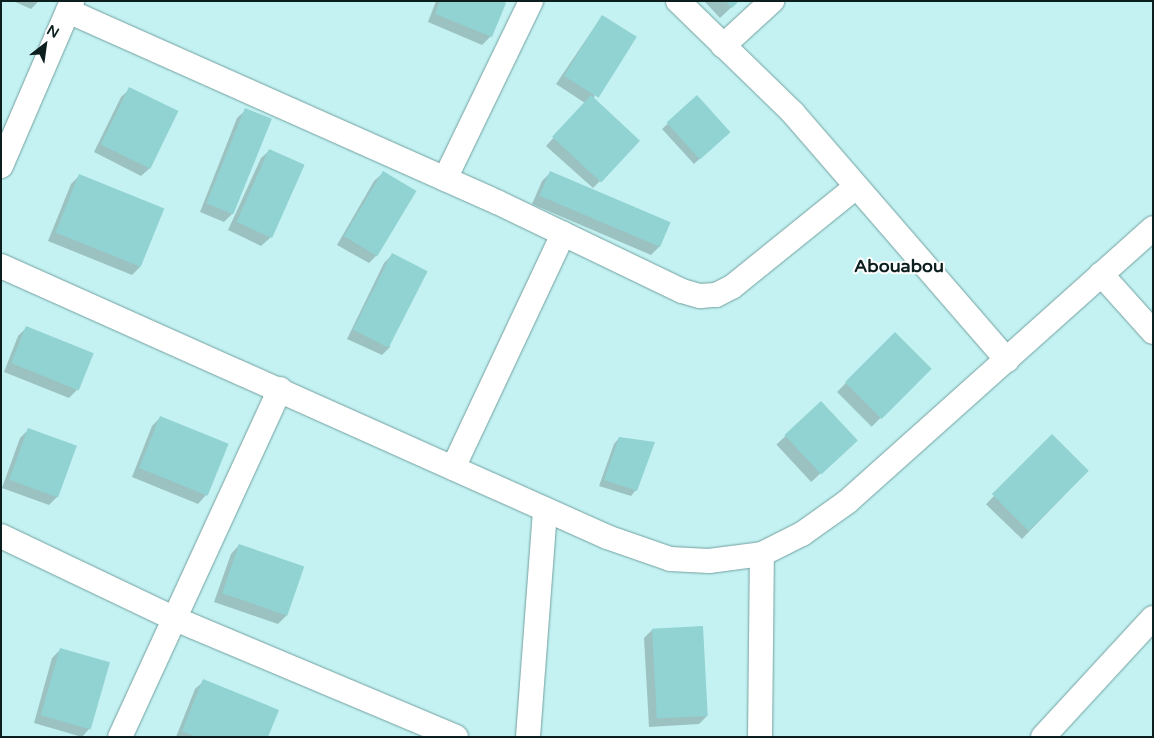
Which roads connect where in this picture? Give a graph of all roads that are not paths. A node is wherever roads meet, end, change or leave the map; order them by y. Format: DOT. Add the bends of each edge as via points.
graph roads {
  1 [pos="531,1"];
  2 [pos="678,1"];
  3 [pos="772,1"];
  4 [pos="70,6"];
  5 [pos="723,46"];
  6 [pos="1,166"];
  7 [pos="445,179"];
  8 [pos="856,186"];
  9 [pos="1153,228"];
  10 [pos="563,234"];
  11 [pos="1,266"];
  12 [pos="1101,274"];
  13 [pos="1153,332"];
  14 [pos="1007,360"];
  15 [pos="280,389"];
  16 [pos="453,468"];
  17 [pos="545,510"];
  18 [pos="1,536"];
  19 [pos="762,554"];
  20 [pos="173,618"];
  21 [pos="1153,618"];
  22 [pos="120,737"];
  23 [pos="456,737"];
  24 [pos="528,737"];
  25 [pos="760,737"];
  26 [pos="1043,737"];
  1 -- 7 [label="street"];
  2 -- 5 [label="street"];
  3 -- 5 [label="street"];
  4 -- 6 [label="street"];
  4 -- 7 [label="street"];
  5 -- 8 [label="street" via="793,113"];
  7 -- 10 [label="street"];
  8 -- 10 [label="street" via="732,287 716,295 700,296 682,291"];
  8 -- 14 [label="street"];
  9 -- 12 [label="street"];
  10 -- 16 [label="street"];
  11 -- 15 [label="street"];
  12 -- 13 [label="street"];
  12 -- 14 [label="street"];
  14 -- 19 [label="street" via="847,502 802,534"];
  15 -- 16 [label="street"];
  15 -- 20 [label="street"];
  16 -- 17 [label="street"];
  17 -- 19 [label="street" via="607,537 670,559 709,561"];
  17 -- 24 [label="street"];
  18 -- 20 [label="street"];
  19 -- 25 [label="street"];
  20 -- 22 [label="street"];
  20 -- 23 [label="street"];
  21 -- 26 [label="street"];
}
